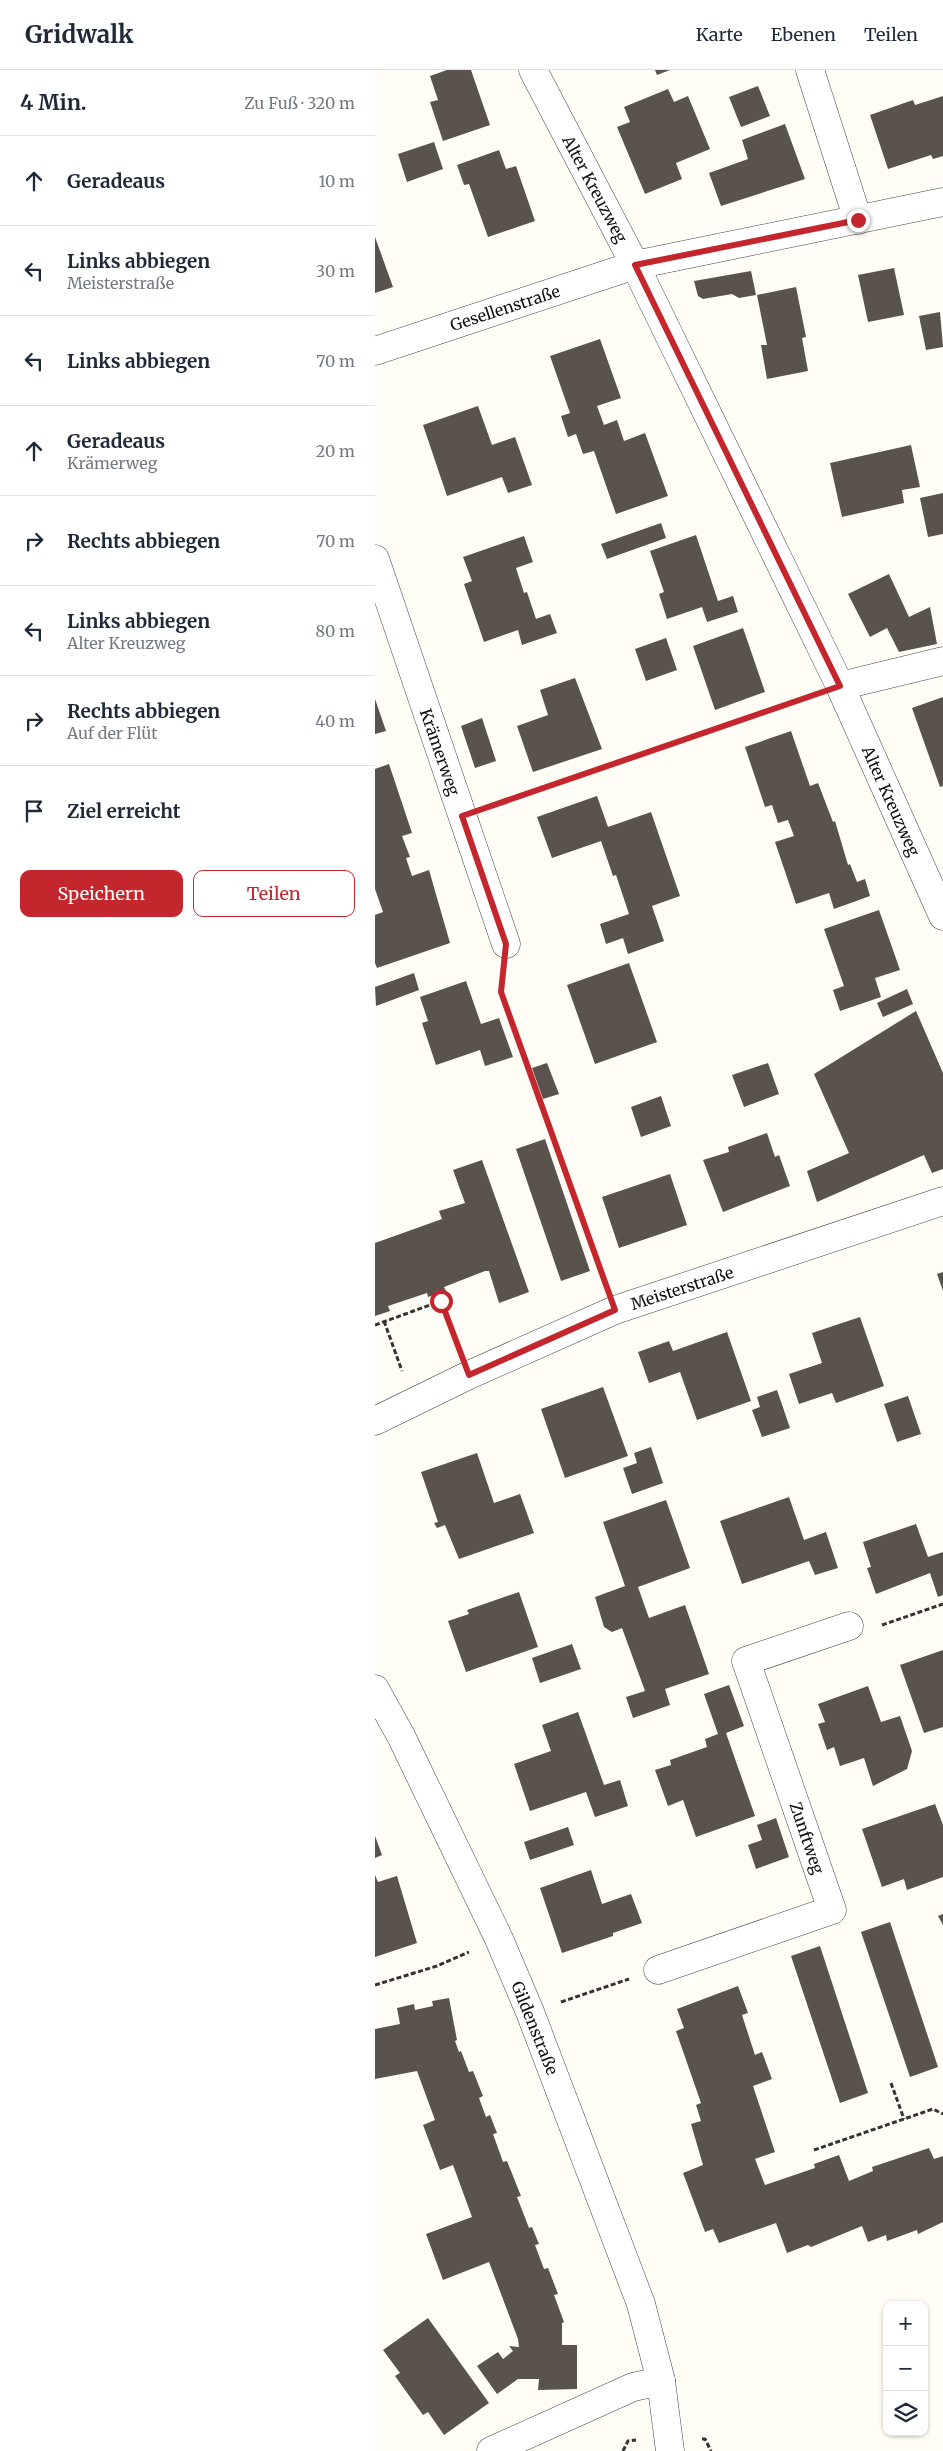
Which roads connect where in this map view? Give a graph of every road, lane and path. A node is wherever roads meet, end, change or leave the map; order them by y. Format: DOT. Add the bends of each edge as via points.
graph roads {
  1 [pos="533,70"];
  2 [pos="810,70"];
  3 [pos="943,202"];
  4 [pos="858,220"];
  5 [pos="635,265"];
  6 [pos="375,351"];
  7 [pos="375,559"];
  8 [pos="943,661"];
  9 [pos="840,686"];
  10 [pos="462,816"];
  11 [pos="943,916"];
  12 [pos="506,944"];
  13 [pos="943,1201"];
  14 [pos="615,1310"];
  15 [pos="384,1321"];
  16 [pos="375,1325"];
  17 [pos="469,1375"];
  18 [pos="413,1402"];
  19 [pos="375,1421"];
  20 [pos="943,1604"];
  21 [pos="849,1626"];
  22 [pos="375,1689"];
  23 [pos="499,1939"];
  24 [pos="658,1970"];
  25 [pos="375,1985"];
  26 [pos="530,2012"];
  27 [pos="891,2083"];
  28 [pos="943,2114"];
  29 [pos="904,2119"];
  30 [pos="814,2150"];
  31 [pos="661,2381"];
  32 [pos="491,2451"];
  33 [pos="670,2451"];
  1 -- 5 [label="street, Alter Kreuzweg"];
  2 -- 4 [label="street"];
  3 -- 4 [label="street, Gesellenstraße"];
  4 -- 5 [label="street, Gesellenstraße"];
  5 -- 6 [label="street, Gesellenstraße"];
  5 -- 9 [label="street, Alter Kreuzweg"];
  7 -- 10 [label="street, Krämerweg"];
  8 -- 9 [label="street"];
  9 -- 10 [label="path"];
  9 -- 11 [label="street, Alter Kreuzweg"];
  10 -- 12 [label="street, Krämerweg"];
  12 -- 14 [label="path" via="501,992"];
  13 -- 14 [label="street, Meisterstraße"];
  14 -- 17 [label="street, Meisterstraße"];
  15 -- 16 [label="path"];
  15 -- 17 [label="path" via="441,1301"];
  15 -- 18 [label="path"];
  17 -- 18 [label="street, Meisterstraße"];
  18 -- 19 [label="street, Meisterstraße"];
  20 -- 21 [label="path" via="865,1630"];
  21 -- 24 [label="street, Zunftweg" via="747,1661 832,1910"];
  22 -- 23 [label="street, Gildenstraße"];
  23 -- 25 [label="path" via="437,1966"];
  23 -- 26 [label="street, Gildenstraße"];
  24 -- 26 [label="path"];
  26 -- 31 [label="street, Gildenstraße" via="641,2304"];
  27 -- 29 [label="path"];
  28 -- 29 [label="path" via="933,2109"];
  29 -- 30 [label="path"];
  31 -- 32 [label="street" via="633,2387"];
  31 -- 33 [label="street, Gildenstraße"];
}
